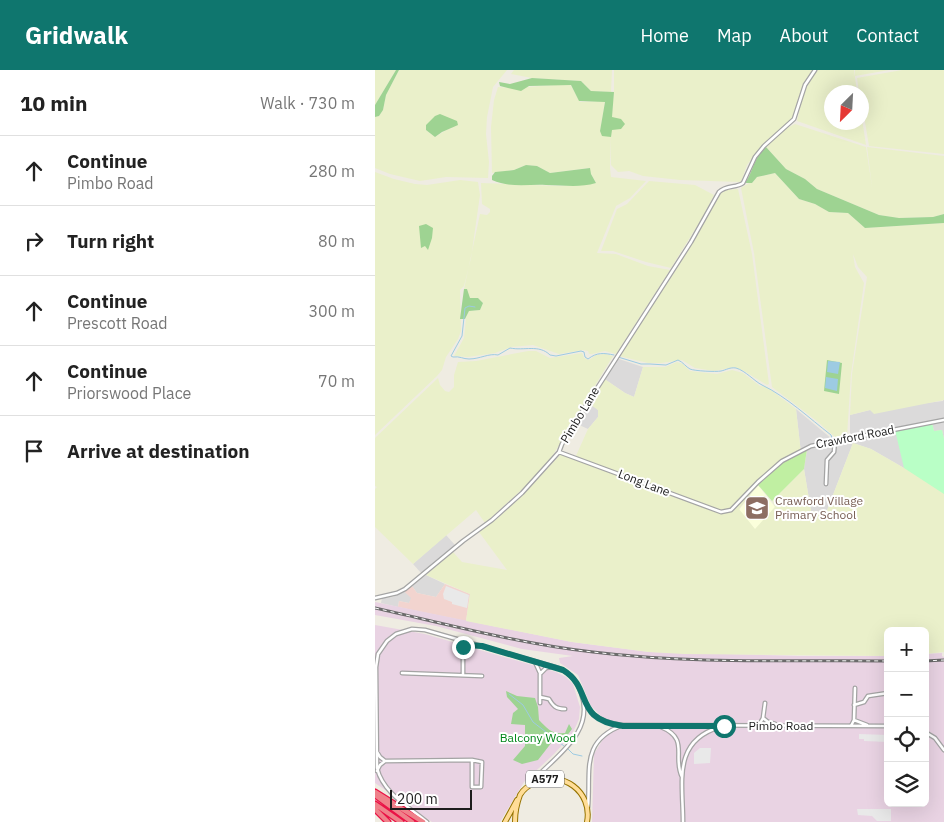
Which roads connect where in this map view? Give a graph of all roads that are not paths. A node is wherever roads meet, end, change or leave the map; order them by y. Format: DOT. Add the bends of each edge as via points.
graph roads {
  1 [pos="815,70"];
  2 [pos="944,420"];
  3 [pos="835,440"];
  4 [pos="559,452"];
  5 [pos="827,484"];
  6 [pos="729,510"];
  7 [pos="375,598"];
  8 [pos="454,638"];
  9 [pos="482,646"];
  10 [pos="464,653"];
  11 [pos="535,661"];
  12 [pos="555,667"];
  13 [pos="375,673"];
  14 [pos="402,673"];
  15 [pos="540,673"];
  16 [pos="463,675"];
  17 [pos="482,676"];
  18 [pos="375,688"];
  19 [pos="855,688"];
  20 [pos="884,694"];
  21 [pos="540,697"];
  22 [pos="584,702"];
  23 [pos="540,703"];
  24 [pos="765,703"];
  25 [pos="854,705"];
  26 [pos="565,709"];
  27 [pos="763,718"];
  28 [pos="854,720"];
  29 [pos="623,726"];
  30 [pos="659,726"];
  31 [pos="724,726"];
  32 [pos="759,726"];
  33 [pos="780,726"];
  34 [pos="850,726"];
  35 [pos="870,726"];
  36 [pos="884,726"];
  37 [pos="929,734"];
  38 [pos="944,750"];
  39 [pos="376,751"];
  40 [pos="472,760"];
  41 [pos="385,761"];
  42 [pos="377,771"];
  43 [pos="683,778"];
  44 [pos="526,789"];
  45 [pos="375,792"];
  46 [pos="375,796"];
  47 [pos="520,796"];
  48 [pos="375,804"];
  49 [pos="588,809"];
  50 [pos="375,810"];
  51 [pos="587,821"];
  52 [pos="388,822"];
  53 [pos="401,822"];
  54 [pos="412,822"];
  55 [pos="423,822"];
  56 [pos="427,822"];
  57 [pos="505,822"];
  58 [pos="515,822"];
  59 [pos="683,822"];
  1 -- 4 [label="street, Pimbo Lane" via="805,85 794,119 761,149 751,162 743,183 719,192 691,242 575,421"];
  2 -- 3 [label="street, Crawford Road"];
  3 -- 5 [label="street" via="834,452 827,460"];
  3 -- 6 [label="street, Crawford Road" via="811,446 782,461"];
  4 -- 6 [label="street, Long Lane" via="721,512"];
  4 -- 7 [label="street, Pimbo Lane" via="492,520 405,589"];
  8 -- 9 [label="street"];
  8 -- 10 [label="street"];
  8 -- 13 [label="street" via="420,629 400,632 381,648"];
  9 -- 10 [label="street" via="470,646"];
  9 -- 11 [label="street"];
  10 -- 16 [label="street"];
  11 -- 12 [label="street"];
  11 -- 15 [label="street"];
  12 -- 15 [label="street"];
  12 -- 22 [label="street" via="573,678"];
  13 -- 18 [label="street"];
  14 -- 16 [label="street"];
  15 -- 21 [label="street"];
  16 -- 17 [label="street"];
  18 -- 39 [label="street"];
  19 -- 25 [label="street"];
  20 -- 25 [label="street" via="868,696 864,702"];
  21 -- 23 [label="street"];
  21 -- 26 [label="street" via="549,699 556,708"];
  22 -- 29 [label="street" via="598,718"];
  22 -- 44 [label="street" via="584,716 576,737"];
  24 -- 27 [label="street"];
  25 -- 28 [label="street"];
  27 -- 32 [label="street"];
  27 -- 33 [label="street"];
  28 -- 34 [label="street"];
  28 -- 35 [label="street"];
  29 -- 30 [label="street, Pimbo Road"];
  29 -- 49 [label="street, Pimbo Road" via="601,737 594,746 590,758"];
  30 -- 31 [label="street, Pimbo Road"];
  30 -- 43 [label="street" via="677,738 679,770"];
  31 -- 32 [label="street, Pimbo Road"];
  31 -- 43 [label="street" via="704,733 692,743 685,758"];
  32 -- 33 [label="street, Pimbo Road"];
  33 -- 34 [label="street, Pimbo Road"];
  34 -- 35 [label="street, Pimbo Road"];
  35 -- 36 [label="street, Pimbo Road"];
  37 -- 38 [label="street"];
  39 -- 41 [label="street"];
  39 -- 42 [label="street"];
  40 -- 40 [label="street" via="482,762 481,787 472,787"];
  40 -- 41 [label="street"];
  41 -- 42 [label="street"];
  42 -- 56 [label="street" via="389,791"];
  43 -- 59 [label="street"];
  44 -- 47 [label="main road, A577"];
  44 -- 49 [label="main road, A577" via="542,780 564,780 576,788"];
  45 -- 55 [label="highway"];
  46 -- 54 [label="highway"];
  47 -- 57 [label="main road, A577"];
  47 -- 58 [label="main road, A577"];
  48 -- 53 [label="highway"];
  49 -- 51 [label="main road"];
  50 -- 52 [label="highway"];
}
